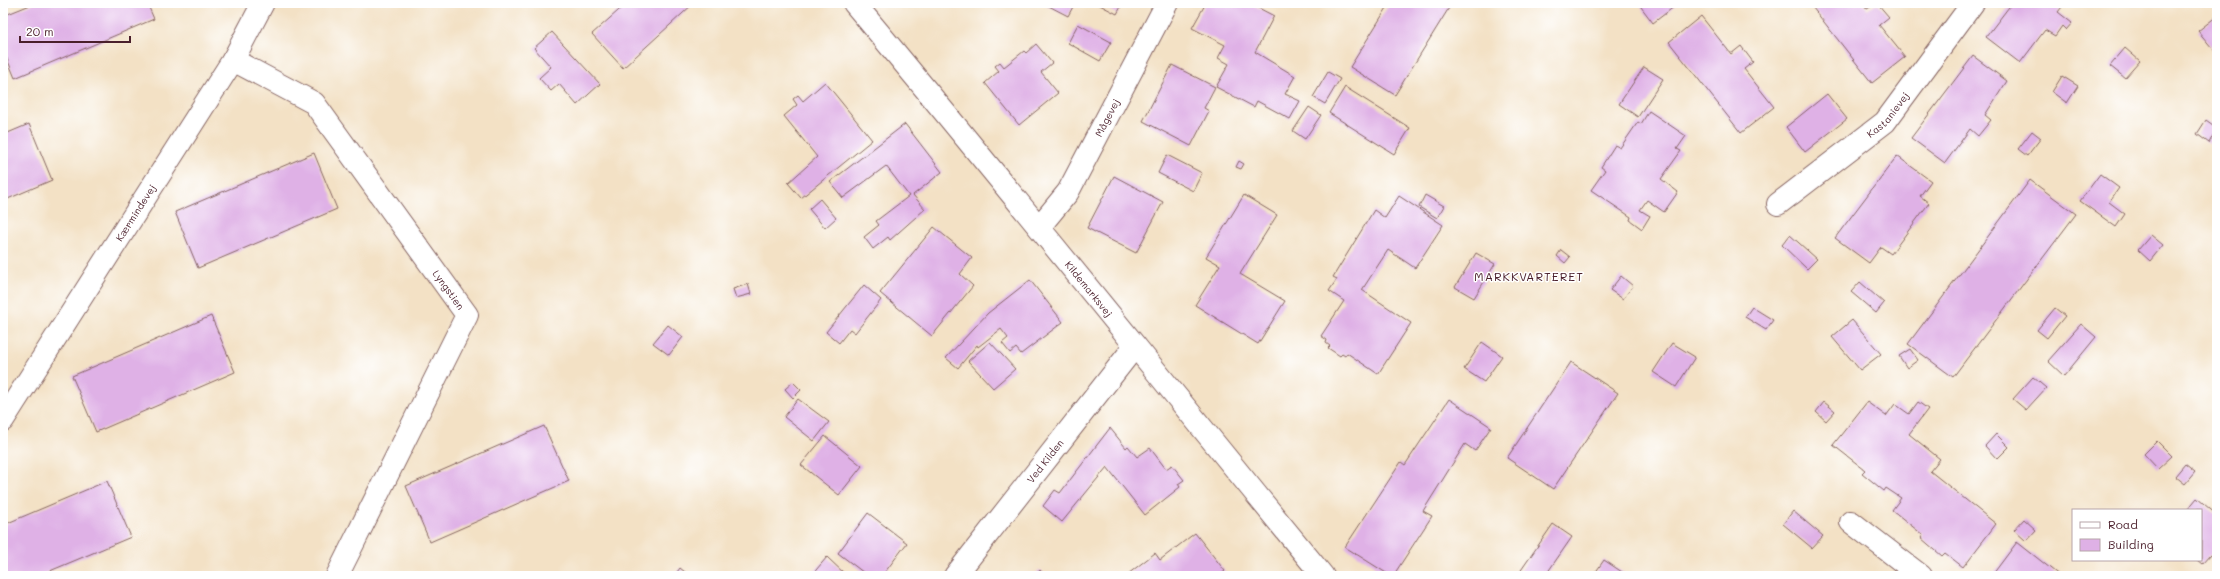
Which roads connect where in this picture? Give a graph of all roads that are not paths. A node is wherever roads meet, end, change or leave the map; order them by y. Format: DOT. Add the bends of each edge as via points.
graph roads {
  1 [pos="263,3"];
  2 [pos="854,3"];
  3 [pos="1167,3"];
  4 [pos="1973,3"];
  5 [pos="233,60"];
  6 [pos="1778,204"];
  7 [pos="1040,226"];
  8 [pos="1135,346"];
  9 [pos="3,420"];
  10 [pos="1851,522"];
  11 [pos="337,576"];
  12 [pos="956,576"];
  13 [pos="1323,576"];
  14 [pos="1921,576"];
  1 -- 5 [label="street, Kærmindevej"];
  2 -- 7 [label="street, Kildemarksvej"];
  3 -- 7 [label="street, Mågevej" via="1068,192"];
  4 -- 6 [label="street, Kastanievej" via="1885,122"];
  5 -- 9 [label="street, Kærmindevej"];
  5 -- 11 [label="street, Lyngstien" via="314,103 467,315"];
  7 -- 8 [label="street, Kildemarksvej"];
  8 -- 12 [label="street, Ved Kilden"];
  8 -- 13 [label="street, Kildemarksvej"];
  10 -- 14 [label="street"];
}
